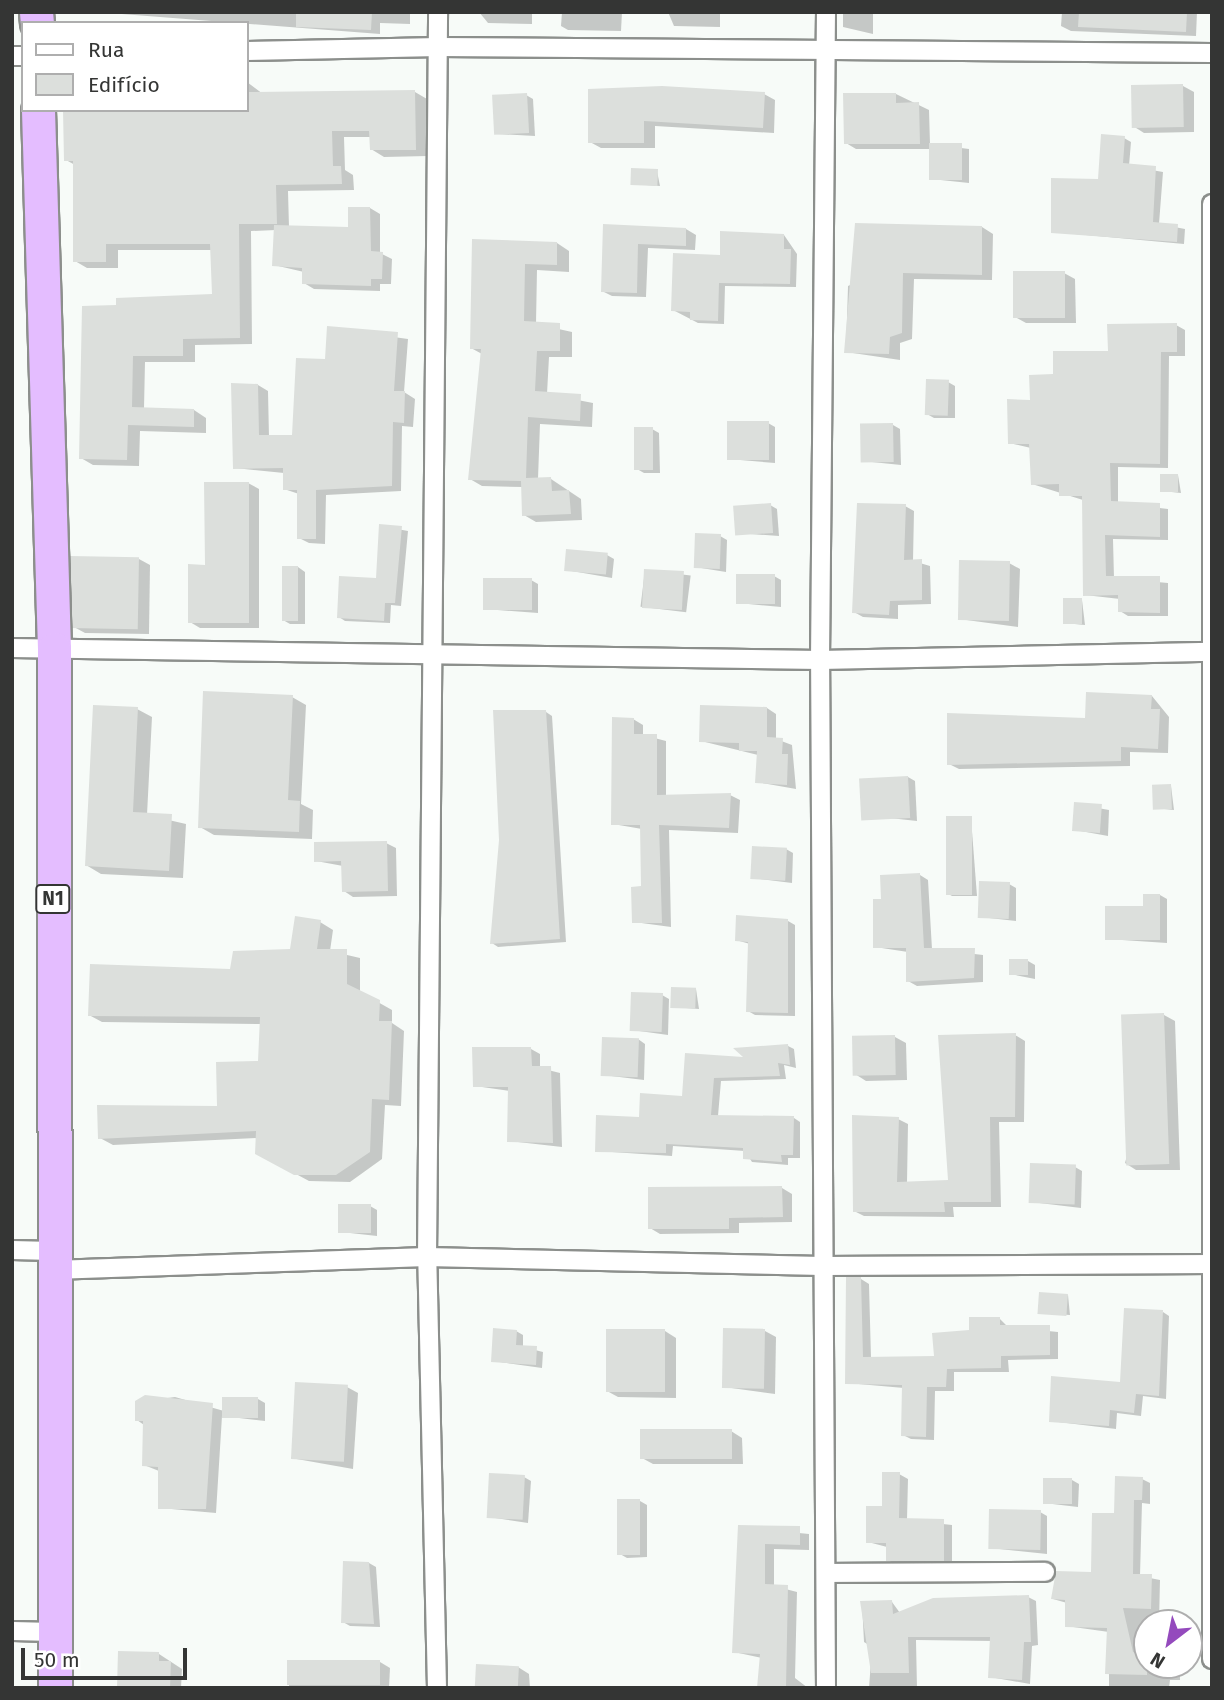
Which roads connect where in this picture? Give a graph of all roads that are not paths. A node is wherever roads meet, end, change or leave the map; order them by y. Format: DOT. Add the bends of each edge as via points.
graph roads {
  1 [pos="438,12"];
  2 [pos="826,12"];
  3 [pos="439,47"];
  4 [pos="248,51"];
  5 [pos="1212,52"];
  6 [pos="826,54"];
  7 [pos="38,112"];
  8 [pos="1212,204"];
  9 [pos="12,648"];
  10 [pos="54,649"];
  11 [pos="1209,652"];
  12 [pos="431,653"];
  13 [pos="820,660"];
  14 [pos="12,1250"];
  15 [pos="427,1257"];
  16 [pos="53,1261"];
  17 [pos="1210,1264"];
  18 [pos="822,1266"];
  19 [pos="1045,1572"];
  20 [pos="828,1573"];
  21 [pos="12,1631"];
  22 [pos="54,1632"];
  23 [pos="1212,1659"];
  24 [pos="55,1688"];
  25 [pos="437,1688"];
  26 [pos="825,1688"];
  1 -- 3 [label="street"];
  2 -- 6 [label="street"];
  3 -- 4 [label="street"];
  3 -- 6 [label="street"];
  3 -- 12 [label="street"];
  5 -- 6 [label="street"];
  6 -- 13 [label="street"];
  7 -- 10 [label="highway, N1"];
  8 -- 11 [label="street"];
  9 -- 10 [label="street"];
  10 -- 12 [label="street"];
  10 -- 16 [label="highway, N1"];
  11 -- 13 [label="street"];
  11 -- 17 [label="street"];
  12 -- 13 [label="street"];
  12 -- 15 [label="street"];
  13 -- 18 [label="street"];
  14 -- 16 [label="street"];
  15 -- 16 [label="street"];
  15 -- 18 [label="street"];
  15 -- 25 [label="street"];
  16 -- 22 [label="highway, N1"];
  17 -- 18 [label="street"];
  17 -- 23 [label="street"];
  18 -- 20 [label="street"];
  19 -- 20 [label="street"];
  20 -- 26 [label="street"];
  21 -- 22 [label="street"];
  22 -- 24 [label="highway, N1"];
}
